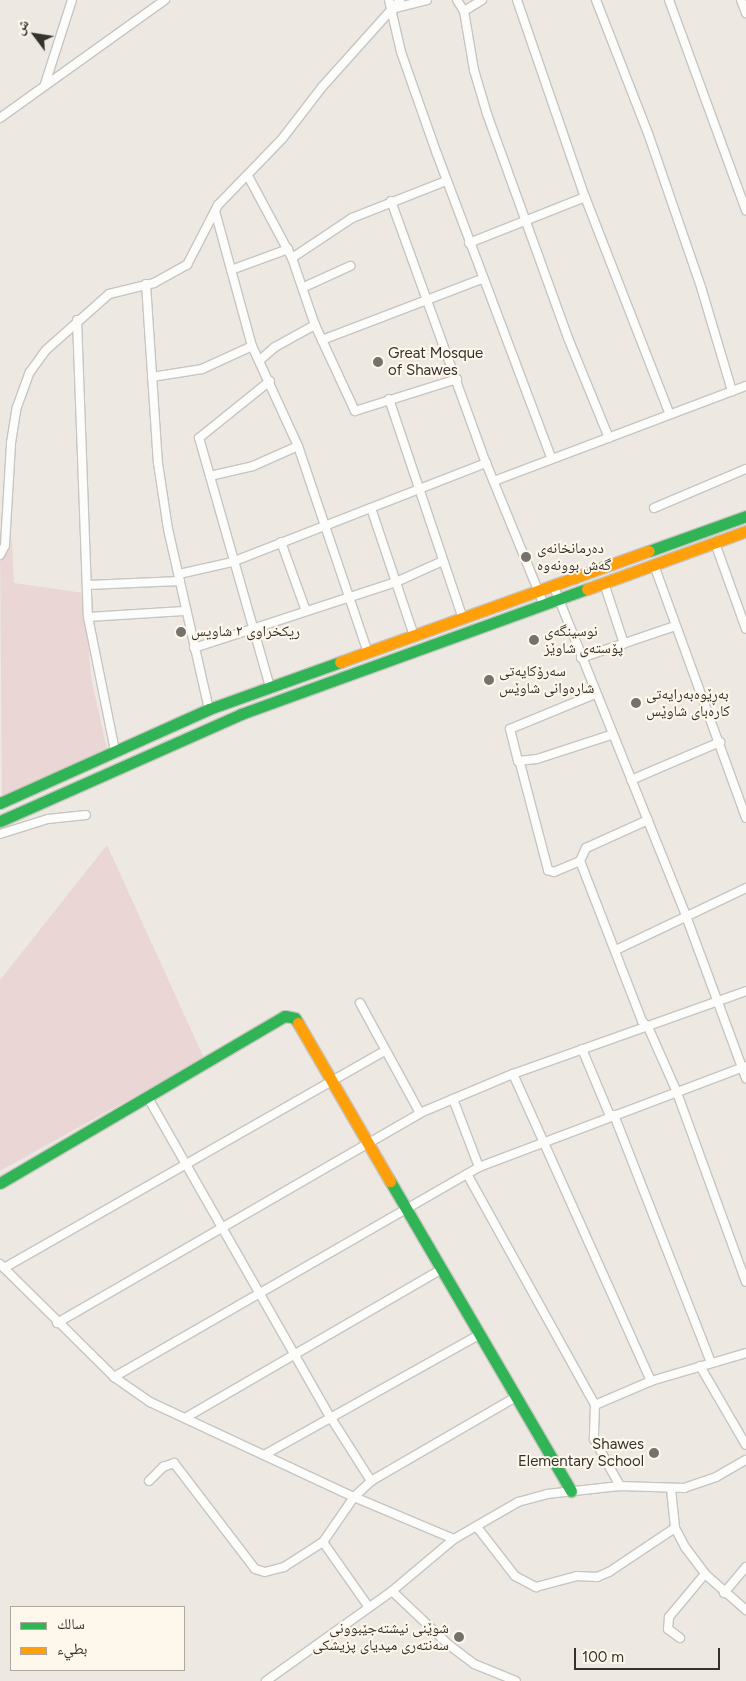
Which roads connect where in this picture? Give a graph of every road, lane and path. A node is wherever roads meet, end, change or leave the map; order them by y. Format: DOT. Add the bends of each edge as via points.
graph roads {
  1 [pos="72,0"];
  2 [pos="165,0"];
  3 [pos="389,0"];
  4 [pos="400,0"];
  5 [pos="427,0"];
  6 [pos="457,0"];
  7 [pos="482,0"];
  8 [pos="517,0"];
  9 [pos="596,0"];
  10 [pos="668,0"];
  11 [pos="741,0"];
  12 [pos="391,10"];
  13 [pos="464,10"];
  14 [pos="746,13"];
  15 [pos="45,84"];
  16 [pos="0,118"];
  17 [pos="248,176"];
  18 [pos="446,181"];
  19 [pos="585,197"];
  20 [pos="391,201"];
  21 [pos="746,210"];
  22 [pos="215,211"];
  23 [pos="526,221"];
  24 [pos="469,243"];
  25 [pos="288,249"];
  26 [pos="292,258"];
  27 [pos="350,266"];
  28 [pos="231,270"];
  29 [pos="482,279"];
  30 [pos="146,284"];
  31 [pos="304,287"];
  32 [pos="428,302"];
  33 [pos="77,320"];
  34 [pos="315,325"];
  35 [pos="322,340"];
  36 [pos="252,346"];
  37 [pos="260,360"];
  38 [pos="152,377"];
  39 [pos="457,379"];
  40 [pos="270,381"];
  41 [pos="746,386"];
  42 [pos="732,391"];
  43 [pos="389,399"];
  44 [pos="669,413"];
  45 [pos="609,438"];
  46 [pos="298,446"];
  47 [pos="550,458"];
  48 [pos="486,463"];
  49 [pos="746,469"];
  50 [pos="210,476"];
  51 [pos="494,480"];
  52 [pos="419,488"];
  53 [pos="371,508"];
  54 [pos="654,508"];
  55 [pos="746,516"];
  56 [pos="325,525"];
  57 [pos="746,532"];
  58 [pos="281,542"];
  59 [pos="715,543"];
  60 [pos="0,555"];
  61 [pos="443,561"];
  62 [pos="232,562"];
  63 [pos="654,565"];
  64 [pos="179,577"];
  65 [pos="396,582"];
  66 [pos="604,583"];
  67 [pos="88,585"];
  68 [pos="554,587"];
  69 [pos="539,593"];
  70 [pos="349,599"];
  71 [pos="559,600"];
  72 [pos="544,605"];
  73 [pos="184,611"];
  74 [pos="306,611"];
  75 [pos="88,617"];
  76 [pos="463,619"];
  77 [pos="675,626"];
  78 [pos="746,629"];
  79 [pos="252,630"];
  80 [pos="414,636"];
  81 [pos="624,644"];
  82 [pos="194,648"];
  83 [pos="368,653"];
  84 [pos="581,658"];
  85 [pos="270,687"];
  86 [pos="595,694"];
  87 [pos="209,709"];
  88 [pos="150,735"];
  89 [pos="611,736"];
  90 [pos="720,742"];
  91 [pos="156,749"];
  92 [pos="115,751"];
  93 [pos="520,763"];
  94 [pos="630,780"];
  95 [pos="0,801"];
  96 [pos="86,815"];
  97 [pos="746,818"];
  98 [pos="648,820"];
  99 [pos="0,821"];
  100 [pos="0,834"];
  101 [pos="580,862"];
  102 [pos="746,888"];
  103 [pos="686,916"];
  104 [pos="616,950"];
  105 [pos="746,991"];
  106 [pos="717,1001"];
  107 [pos="360,1003"];
  108 [pos="648,1027"];
  109 [pos="582,1049"];
  110 [pos="385,1051"];
  111 [pos="744,1066"];
  112 [pos="513,1074"];
  113 [pos="746,1078"];
  114 [pos="332,1081"];
  115 [pos="676,1090"];
  116 [pos="147,1096"];
  117 [pos="453,1099"];
  118 [pos="420,1113"];
  119 [pos="612,1116"];
  120 [pos="542,1140"];
  121 [pos="370,1144"];
  122 [pos="187,1164"];
  123 [pos="479,1167"];
  124 [pos="467,1174"];
  125 [pos="0,1183"];
  126 [pos="406,1208"];
  127 [pos="223,1226"];
  128 [pos="2,1266"];
  129 [pos="442,1269"];
  130 [pos="746,1282"];
  131 [pos="258,1291"];
  132 [pos="57,1323"];
  133 [pos="479,1335"];
  134 [pos="746,1353"];
  135 [pos="296,1354"];
  136 [pos="711,1362"];
  137 [pos="700,1366"];
  138 [pos="114,1377"];
  139 [pos="651,1381"];
  140 [pos="516,1397"];
  141 [pos="595,1405"];
  142 [pos="185,1418"];
  143 [pos="331,1418"];
  144 [pos="746,1445"];
  145 [pos="264,1455"];
  146 [pos="746,1460"];
  147 [pos="149,1481"];
  148 [pos="371,1481"];
  149 [pos="620,1486"];
  150 [pos="671,1489"];
  151 [pos="571,1491"];
  152 [pos="354,1498"];
  153 [pos="477,1527"];
  154 [pos="675,1528"];
  155 [pos="454,1538"];
  156 [pos="323,1542"];
  157 [pos="746,1566"];
  158 [pos="705,1574"];
  159 [pos="392,1591"];
  160 [pos="724,1592"];
  161 [pos="368,1606"];
  162 [pos="746,1610"];
  163 [pos="680,1638"];
  164 [pos="266,1681"];
  165 [pos="516,1681"];
  1 -- 15 [label="street"];
  2 -- 15 [label="street"];
  3 -- 12 [label="street"];
  4 -- 12 [label="street"];
  5 -- 12 [label="street"];
  6 -- 13 [label="street"];
  7 -- 13 [label="street"];
  8 -- 19 [label="street"];
  9 -- 42 [label="street" via="649,136 701,287"];
  10 -- 21 [label="street"];
  11 -- 14 [label="street"];
  12 -- 17 [label="street"];
  12 -- 18 [label="street" via="401,52"];
  13 -- 23 [label="street" via="476,79"];
  15 -- 16 [label="street"];
  17 -- 22 [label="street"];
  17 -- 25 [label="street"];
  18 -- 20 [label="street"];
  18 -- 24 [label="street"];
  19 -- 23 [label="street"];
  19 -- 44 [label="street"];
  20 -- 26 [label="street" via="352,218"];
  20 -- 32 [label="street"];
  22 -- 28 [label="street"];
  22 -- 30 [label="street" via="187,265"];
  23 -- 24 [label="street"];
  23 -- 45 [label="street"];
  24 -- 29 [label="street"];
  25 -- 26 [label="street"];
  25 -- 28 [label="street"];
  26 -- 31 [label="street"];
  27 -- 31 [label="street"];
  28 -- 36 [label="street"];
  29 -- 32 [label="street"];
  29 -- 47 [label="street"];
  30 -- 33 [label="street" via="109,294"];
  30 -- 38 [label="street"];
  31 -- 34 [label="street"];
  32 -- 35 [label="street"];
  32 -- 39 [label="street"];
  33 -- 60 [label="street" via="46,350 30,372 17,407 8,474 6,545"];
  33 -- 67 [label="street"];
  34 -- 35 [label="street"];
  34 -- 37 [label="street" via="275,347"];
  35 -- 43 [label="street" via="355,411"];
  36 -- 37 [label="street"];
  36 -- 38 [label="street" via="202,369"];
  37 -- 40 [label="street"];
  38 -- 64 [label="street" via="158,463"];
  39 -- 43 [label="street"];
  39 -- 48 [label="street"];
  40 -- 46 [label="street"];
  40 -- 50 [label="street" via="199,438"];
  41 -- 42 [label="street"];
  42 -- 44 [label="street"];
  43 -- 52 [label="street"];
  44 -- 45 [label="street"];
  45 -- 47 [label="street"];
  46 -- 50 [label="street" via="253,466"];
  46 -- 56 [label="street"];
  47 -- 51 [label="street"];
  48 -- 51 [label="street"];
  48 -- 52 [label="street"];
  49 -- 54 [label="street"];
  50 -- 62 [label="street"];
  51 -- 69 [label="street"];
  52 -- 53 [label="street"];
  52 -- 61 [label="street"];
  53 -- 56 [label="street"];
  53 -- 65 [label="street"];
  55 -- 68 [label="street"];
  56 -- 58 [label="street"];
  56 -- 70 [label="street"];
  57 -- 59 [label="street"];
  58 -- 62 [label="street"];
  58 -- 74 [label="street"];
  59 -- 63 [label="street"];
  59 -- 78 [label="street"];
  61 -- 65 [label="street"];
  61 -- 76 [label="street"];
  62 -- 64 [label="street"];
  62 -- 79 [label="street"];
  63 -- 66 [label="street"];
  63 -- 77 [label="street"];
  64 -- 67 [label="street"];
  64 -- 73 [label="street"];
  65 -- 70 [label="street"];
  65 -- 80 [label="street"];
  66 -- 71 [label="street"];
  66 -- 81 [label="street"];
  67 -- 75 [label="street"];
  68 -- 69 [label="street"];
  68 -- 71 [label="street"];
  69 -- 72 [label="street"];
  69 -- 76 [label="street"];
  70 -- 74 [label="street"];
  70 -- 83 [label="street"];
  71 -- 72 [label="street"];
  71 -- 84 [label="street"];
  72 -- 91 [label="street" via="241,714"];
  73 -- 75 [label="street"];
  73 -- 82 [label="street"];
  74 -- 79 [label="street"];
  75 -- 92 [label="street"];
  76 -- 80 [label="street"];
  77 -- 81 [label="street"];
  77 -- 90 [label="street"];
  79 -- 82 [label="street"];
  79 -- 85 [label="street"];
  80 -- 83 [label="street"];
  81 -- 84 [label="street"];
  82 -- 87 [label="street"];
  83 -- 85 [label="street"];
  84 -- 86 [label="street"];
  85 -- 87 [label="street"];
  86 -- 89 [label="street"];
  86 -- 93 [label="street" via="510,729"];
  87 -- 88 [label="street"];
  88 -- 91 [label="street"];
  88 -- 92 [label="street"];
  89 -- 93 [label="street"];
  89 -- 94 [label="street"];
  90 -- 94 [label="street"];
  90 -- 97 [label="street"];
  91 -- 99 [label="street"];
  92 -- 95 [label="street"];
  93 -- 101 [label="street" via="548,870 554,872"];
  94 -- 98 [label="street"];
  96 -- 100 [label="street" via="48,819"];
  98 -- 101 [label="street" via="586,848"];
  98 -- 103 [label="street"];
  101 -- 104 [label="street"];
  102 -- 103 [label="street"];
  103 -- 104 [label="street"];
  103 -- 106 [label="street"];
  104 -- 108 [label="street" via="642,1021"];
  105 -- 106 [label="street"];
  106 -- 108 [label="street"];
  106 -- 111 [label="street"];
  107 -- 110 [label="street"];
  108 -- 109 [label="street"];
  108 -- 115 [label="street"];
  109 -- 112 [label="street"];
  109 -- 119 [label="street"];
  110 -- 114 [label="street"];
  110 -- 118 [label="street"];
  111 -- 113 [label="street"];
  111 -- 115 [label="street"];
  112 -- 117 [label="street"];
  112 -- 120 [label="street"];
  114 -- 116 [label="street" via="296,1018 285,1016"];
  114 -- 121 [label="street"];
  114 -- 122 [label="street"];
  115 -- 119 [label="street"];
  115 -- 130 [label="street"];
  116 -- 122 [label="street"];
  116 -- 125 [label="street"];
  117 -- 118 [label="street"];
  117 -- 123 [label="street"];
  118 -- 121 [label="street"];
  119 -- 120 [label="street"];
  119 -- 136 [label="street"];
  120 -- 123 [label="street"];
  120 -- 139 [label="street"];
  121 -- 126 [label="street"];
  121 -- 127 [label="street"];
  122 -- 127 [label="street"];
  122 -- 128 [label="street"];
  123 -- 124 [label="street"];
  124 -- 126 [label="street"];
  124 -- 141 [label="street"];
  126 -- 129 [label="street"];
  126 -- 131 [label="street"];
  127 -- 131 [label="street"];
  127 -- 132 [label="street"];
  128 -- 132 [label="street"];
  129 -- 133 [label="street"];
  129 -- 135 [label="street"];
  131 -- 135 [label="street"];
  131 -- 138 [label="street"];
  132 -- 138 [label="street"];
  133 -- 140 [label="street"];
  133 -- 143 [label="street"];
  134 -- 136 [label="street"];
  135 -- 142 [label="street"];
  135 -- 143 [label="street"];
  136 -- 137 [label="street"];
  137 -- 139 [label="street"];
  137 -- 144 [label="street"];
  138 -- 142 [label="street" via="150,1402"];
  139 -- 141 [label="street"];
  140 -- 148 [label="street"];
  140 -- 151 [label="street"];
  141 -- 149 [label="street" via="594,1439"];
  142 -- 145 [label="street"];
  143 -- 145 [label="street"];
  143 -- 148 [label="street"];
  145 -- 152 [label="street"];
  146 -- 150 [label="street" via="716,1477"];
  147 -- 156 [label="street" via="162,1467 174,1463 254,1569 265,1572 284,1567"];
  148 -- 152 [label="street"];
  149 -- 150 [label="street"];
  149 -- 151 [label="street"];
  150 -- 154 [label="street"];
  151 -- 153 [label="street" via="518,1502"];
  152 -- 155 [label="street"];
  152 -- 156 [label="street"];
  153 -- 154 [label="street" via="515,1576 536,1588 577,1576 598,1577"];
  153 -- 155 [label="street"];
  154 -- 158 [label="street"];
  155 -- 159 [label="street"];
  156 -- 161 [label="street"];
  157 -- 160 [label="street"];
  158 -- 160 [label="street"];
  158 -- 163 [label="street" via="669,1618 668,1629"];
  159 -- 161 [label="street"];
  159 -- 165 [label="street" via="474,1664"];
  160 -- 162 [label="street"];
  161 -- 164 [label="street"];
}
